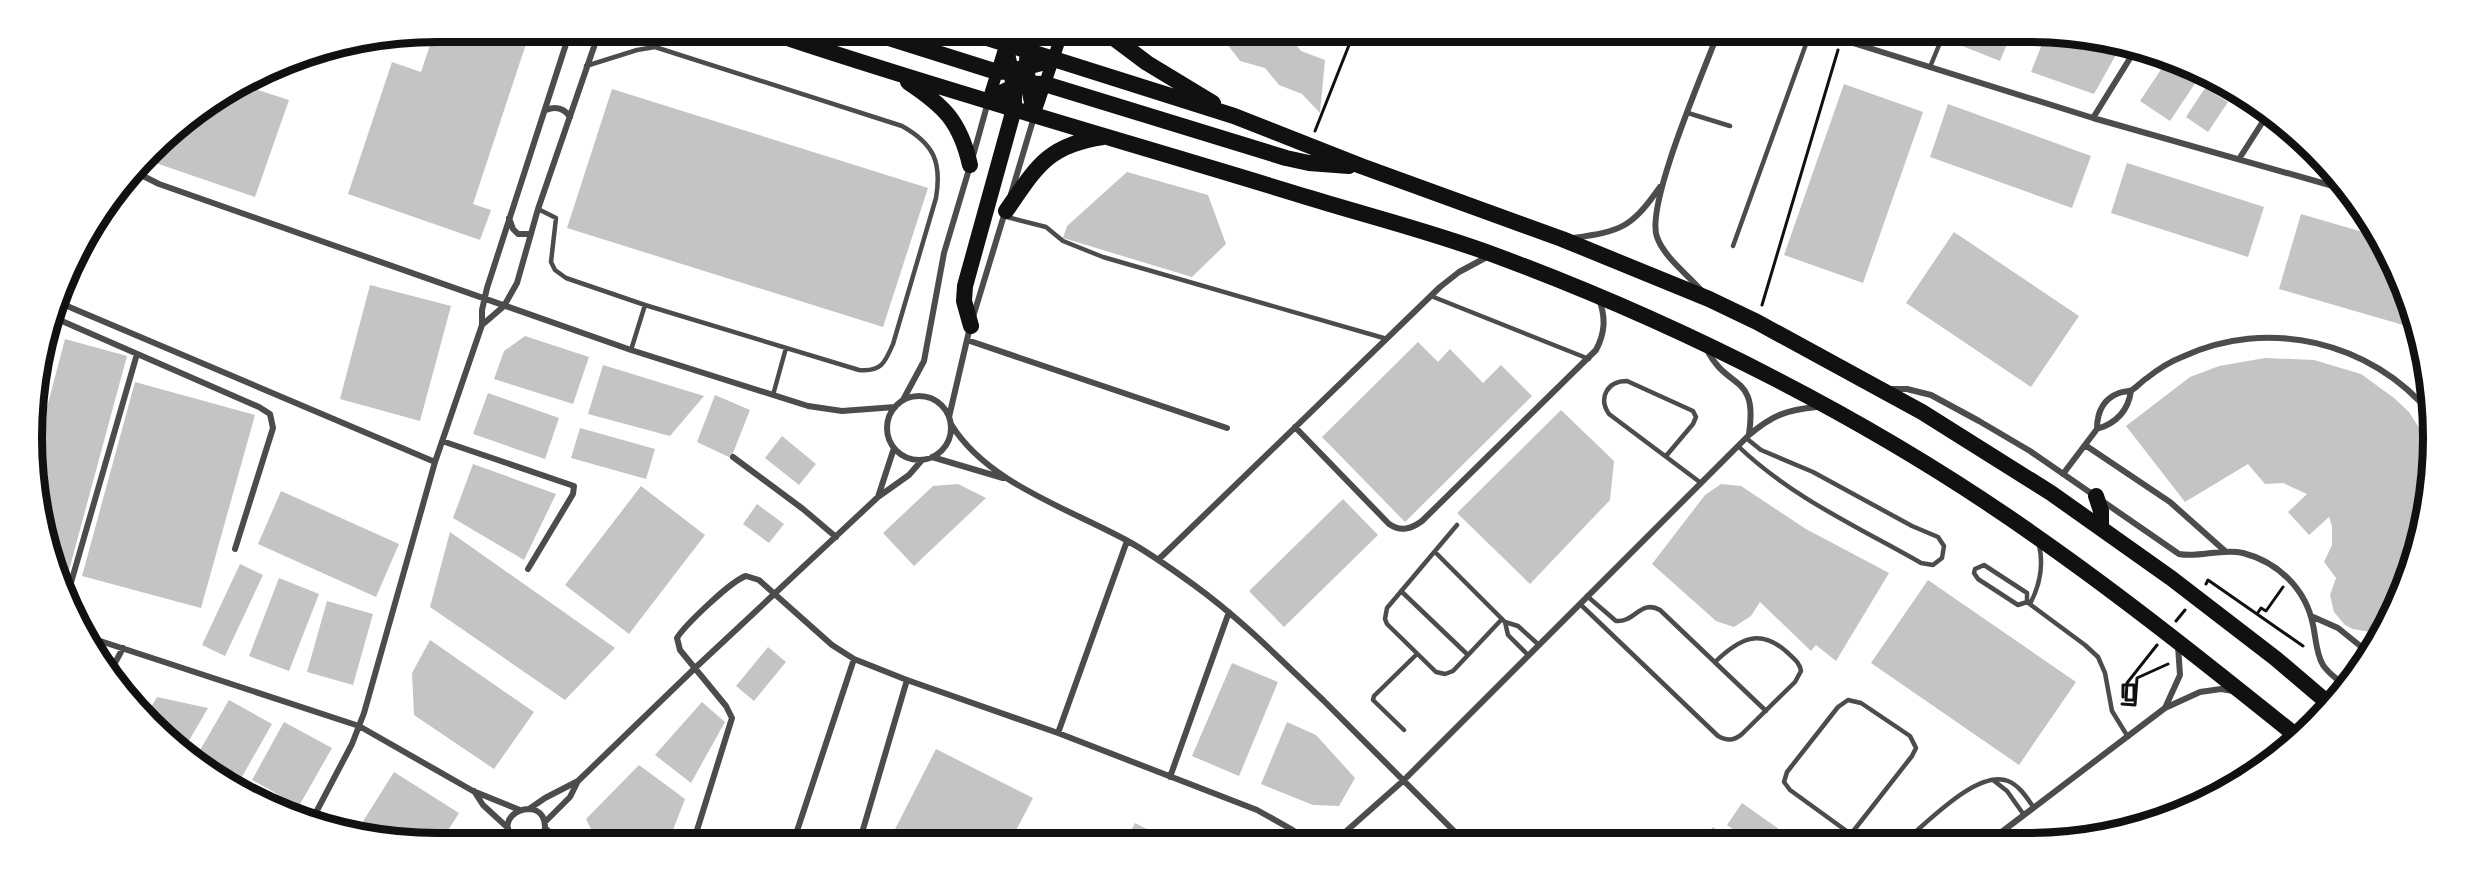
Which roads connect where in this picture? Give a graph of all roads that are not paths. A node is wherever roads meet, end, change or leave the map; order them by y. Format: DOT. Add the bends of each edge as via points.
graph roads {
  1 [pos="567,42"];
  2 [pos="595,42"];
  3 [pos="799,42"];
  4 [pos="908,42"];
  5 [pos="1007,42"];
  6 [pos="1007,42"];
  7 [pos="1059,42"];
  8 [pos="1119,42"];
  9 [pos="1715,42"];
  10 [pos="1807,42"];
  11 [pos="1849,42"];
  12 [pos="1940,42"];
  13 [pos="2132,56"];
  14 [pos="1053,60"];
  15 [pos="586,66"];
  16 [pos="1019,67"];
  17 [pos="1930,67"];
  18 [pos="895,73"];
  19 [pos="1045,84"];
  20 [pos="988,101"];
  21 [pos="1014,109"];
  22 [pos="546,110"];
  23 [pos="1689,112"];
  24 [pos="1035,115"];
  25 [pos="1234,116"];
  26 [pos="570,117"];
  27 [pos="2093,118"];
  28 [pos="2263,121"];
  29 [pos="1730,126"];
  30 [pos="1108,136"];
  31 [pos="2239,159"];
  32 [pos="970,165"];
  33 [pos="1361,166"];
  34 [pos="142,175"];
  35 [pos="1662,184"];
  36 [pos="2332,186"];
  37 [pos="538,209"];
  38 [pos="1005,214"];
  39 [pos="509,218"];
  40 [pos="531,234"];
  41 [pos="1562,239"];
  42 [pos="1733,246"];
  43 [pos="1493,254"];
  44 [pos="1431,296"];
  45 [pos="1597,296"];
  46 [pos="484,298"];
  47 [pos="1709,299"];
  48 [pos="65,305"];
  49 [pos="645,305"];
  50 [pos="504,306"];
  51 [pos="60,320"];
  52 [pos="482,325"];
  53 [pos="969,333"];
  54 [pos="1387,339"];
  55 [pos="1705,345"];
  56 [pos="786,348"];
  57 [pos="631,350"];
  58 [pos="137,354"];
  59 [pos="1589,359"];
  60 [pos="1883,390"];
  61 [pos="2131,391"];
  62 [pos="773,395"];
  63 [pos="903,400"];
  64 [pos="2421,405"];
  65 [pos="1825,406"];
  66 [pos="896,407"];
  67 [pos="950,420"];
  68 [pos="1295,427"];
  69 [pos="1227,428"];
  70 [pos="2097,429"];
  71 [pos="1748,436"];
  72 [pos="442,441"];
  73 [pos="2085,445"];
  74 [pos="1738,446"];
  75 [pos="894,448"];
  76 [pos="1666,456"];
  77 [pos="733,457"];
  78 [pos="932,457"];
  79 [pos="922,460"];
  80 [pos="435,462"];
  81 [pos="2063,474"];
  82 [pos="1009,480"];
  83 [pos="1701,483"];
  84 [pos="2096,496"];
  85 [pos="878,497"];
  86 [pos="1457,525"];
  87 [pos="2101,527"];
  88 [pos="2037,536"];
  89 [pos="836,537"];
  90 [pos="1128,541"];
  91 [pos="235,549"];
  92 [pos="2225,551"];
  93 [pos="1435,552"];
  94 [pos="1158,560"];
  95 [pos="528,569"];
  96 [pos="70,585"];
  97 [pos="1401,591"];
  98 [pos="774,594"];
  99 [pos="1587,596"];
  100 [pos="2029,603"];
  101 [pos="1580,604"];
  102 [pos="1228,612"];
  103 [pos="2311,616"];
  104 [pos="1504,620"];
  105 [pos="98,640"];
  106 [pos="2178,641"];
  107 [pos="1539,645"];
  108 [pos="2362,647"];
  109 [pos="123,648"];
  110 [pos="1418,654"];
  111 [pos="1528,655"];
  112 [pos="1468,656"];
  113 [pos="854,659"];
  114 [pos="1715,662"];
  115 [pos="114,664"];
  116 [pos="694,669"];
  117 [pos="2339,680"];
  118 [pos="907,681"];
  119 [pos="2242,692"];
  120 [pos="2324,699"];
  121 [pos="2165,708"];
  122 [pos="1766,711"];
  123 [pos="359,726"];
  124 [pos="1404,730"];
  125 [pos="2291,732"];
  126 [pos="1058,733"];
  127 [pos="2128,737"];
  128 [pos="1170,777"];
  129 [pos="1404,780"];
  130 [pos="1993,780"];
  131 [pos="578,781"];
  132 [pos="473,791"];
  133 [pos="2034,808"];
  134 [pos="529,809"];
  135 [pos="520,810"];
  136 [pos="316,814"];
  137 [pos="2024,815"];
  138 [pos="545,825"];
  139 [pos="508,828"];
  140 [pos="509,833"];
  141 [pos="543,833"];
  142 [pos="552,833"];
  143 [pos="696,833"];
  144 [pos="797,833"];
  145 [pos="862,833"];
  146 [pos="1296,833"];
  147 [pos="1344,833"];
  148 [pos="1456,833"];
  149 [pos="1850,833"];
  150 [pos="1852,833"];
  151 [pos="1915,833"];
  152 [pos="2000,833"];
  1 -- 22 [label="street"];
  2 -- 15 [label="street"];
  3 -- 18 [label="highway"];
  4 -- 16 [label="highway"];
  5 -- 16 [label="highway"];
  6 -- 16 [label="highway"];
  7 -- 14 [label="main road"];
  8 -- 25 [label="highway"];
  9 -- 23 [label="street"];
  10 -- 42 [label="lane"];
  11 -- 17 [label="street"];
  12 -- 17 [label="lane"];
  13 -- 27 [label="street"];
  14 -- 16 [label="highway"];
  14 -- 19 [label="main road"];
  14 -- 25 [label="highway"];
  15 -- 26 [label="street"];
  15 -- 56 [label="lane" via="637,50 655,47 673,51 902,126 920,136 933,153 940,176 936,198 887,358 871,371"];
  16 -- 19 [label="highway"];
  16 -- 20 [label="highway"];
  16 -- 21 [label="highway"];
  16 -- 24 [label="highway"];
  17 -- 27 [label="street"];
  18 -- 20 [label="highway"];
  18 -- 32 [label="highway" via="954,120"];
  19 -- 24 [label="main road"];
  19 -- 33 [label="highway" via="1286,158"];
  20 -- 21 [label="highway"];
  20 -- 32 [label="street"];
  21 -- 24 [label="highway"];
  21 -- 53 [label="highway" via="965,286"];
  22 -- 26 [label="street" via="553,107"];
  22 -- 39 [label="street"];
  23 -- 29 [label="lane"];
  23 -- 35 [label="street"];
  24 -- 30 [label="highway"];
  24 -- 38 [label="street"];
  25 -- 33 [label="highway"];
  26 -- 37 [label="street"];
  27 -- 31 [label="street"];
  28 -- 31 [label="street"];
  30 -- 38 [label="highway" via="1078,141 1053,153 1031,176"];
  30 -- 43 [label="highway"];
  31 -- 36 [label="street"];
  32 -- 63 [label="street" via="944,253 924,362"];
  33 -- 41 [label="highway"];
  34 -- 46 [label="street"];
  35 -- 41 [label="street" via="1629,224 1609,232"];
  35 -- 47 [label="street" via="1654,222 1658,239"];
  37 -- 40 [label="street"];
  37 -- 49 [label="lane" via="556,218 551,262 555,270 571,280"];
  38 -- 53 [label="street"];
  38 -- 54 [label="lane" via="1046,227 1063,241 1103,257"];
  39 -- 40 [label="street" via="518,234"];
  39 -- 46 [label="street"];
  40 -- 50 [label="street" via="517,283"];
  41 -- 47 [label="highway"];
  43 -- 44 [label="street" via="1459,272"];
  43 -- 45 [label="highway"];
  44 -- 54 [label="street"];
  44 -- 59 [label="lane"];
  45 -- 55 [label="highway"];
  45 -- 59 [label="street" via="1604,330"];
  46 -- 50 [label="street"];
  46 -- 52 [label="street"];
  47 -- 60 [label="highway"];
  48 -- 80 [label="street"];
  49 -- 56 [label="lane"];
  49 -- 57 [label="lane"];
  50 -- 52 [label="street"];
  50 -- 57 [label="street"];
  51 -- 58 [label="street"];
  52 -- 72 [label="street"];
  53 -- 67 [label="street"];
  53 -- 69 [label="street"];
  54 -- 68 [label="street"];
  55 -- 65 [label="highway"];
  55 -- 71 [label="street" via="1716,363 1747,394 1752,418"];
  56 -- 62 [label="lane"];
  57 -- 62 [label="street"];
  58 -- 91 [label="street" via="270,414 273,428"];
  58 -- 96 [label="street"];
  59 -- 68 [label="street" via="1422,521 1406,529 1385,520"];
  60 -- 81 [label="street" via="1907,390 1942,400"];
  60 -- 87 [label="highway" via="1986,450"];
  61 -- 64 [label="street" via="2162,368 2202,348 2246,338 2290,338 2334,348 2365,361 2393,378"];
  61 -- 70 [label="street" via="2121,416"];
  61 -- 70 [label="street" via="2108,399 2099,412"];
  62 -- 66 [label="street" via="828,410"];
  63 -- 66 [label="street"];
  63 -- 67 [label="street" via="930,398 942,405"];
  65 -- 71 [label="street" via="1782,412"];
  65 -- 88 [label="highway"];
  66 -- 75 [label="street" via="887,430"];
  67 -- 78 [label="street" via="947,444"];
  67 -- 82 [label="street" via="979,459"];
  68 -- 94 [label="street"];
  70 -- 73 [label="street"];
  71 -- 74 [label="street"];
  71 -- 74 [label="lane" via="1770,454 1938,537 1944,546 1942,558 1933,565 1921,563 1793,491"];
  72 -- 80 [label="street"];
  72 -- 95 [label="street" via="574,486 573,494"];
  73 -- 81 [label="street"];
  73 -- 92 [label="street" via="2170,502"];
  74 -- 83 [label="street"];
  75 -- 79 [label="street" via="903,456"];
  75 -- 85 [label="street"];
  76 -- 76 [label="lane" via="1609,414 1604,397 1609,386 1626,381 1693,411 1693,424"];
  76 -- 83 [label="lane"];
  77 -- 89 [label="street"];
  78 -- 79 [label="street"];
  78 -- 82 [label="street"];
  79 -- 85 [label="street" via="909,475"];
  80 -- 123 [label="street"];
  81 -- 84 [label="street"];
  82 -- 90 [label="street"];
  83 -- 99 [label="street"];
  84 -- 87 [label="highway"];
  84 -- 92 [label="street" via="2179,554"];
  85 -- 89 [label="street"];
  86 -- 93 [label="lane"];
  87 -- 120 [label="highway"];
  88 -- 100 [label="lane" via="2042,571"];
  88 -- 106 [label="highway"];
  89 -- 98 [label="street"];
  90 -- 94 [label="street"];
  90 -- 126 [label="street"];
  92 -- 103 [label="street" via="2253,556 2278,570 2298,590"];
  93 -- 97 [label="lane"];
  93 -- 104 [label="lane"];
  94 -- 102 [label="street"];
  97 -- 110 [label="lane" via="1387,609 1385,620"];
  97 -- 112 [label="lane"];
  98 -- 113 [label="street" via="832,645"];
  98 -- 116 [label="street"];
  98 -- 116 [label="street" via="754,578 746,576 732,583 677,638 680,650"];
  99 -- 101 [label="street"];
  99 -- 114 [label="lane" via="1616,621 1628,620 1644,607 1657,607"];
  100 -- 100 [label="lane" via="2027,593 1987,567 1980,565 1975,569 1978,579 2016,603"];
  100 -- 127 [label="lane" via="2098,657 2112,711"];
  101 -- 107 [label="street"];
  101 -- 122 [label="lane" via="1722,739 1738,738"];
  102 -- 128 [label="street"];
  102 -- 129 [label="street"];
  103 -- 108 [label="street" via="2338,628"];
  103 -- 117 [label="street" via="2323,665"];
  104 -- 107 [label="lane" via="1518,626"];
  104 -- 111 [label="lane" via="1508,635"];
  104 -- 112 [label="lane"];
  105 -- 109 [label="street"];
  106 -- 119 [label="highway"];
  106 -- 121 [label="street" via="2180,675"];
  107 -- 111 [label="street"];
  109 -- 115 [label="street"];
  109 -- 123 [label="street"];
  110 -- 112 [label="lane" via="1436,672 1445,674"];
  110 -- 124 [label="lane" via="1373,700"];
  111 -- 129 [label="street"];
  113 -- 118 [label="street"];
  113 -- 144 [label="street"];
  114 -- 122 [label="lane"];
  114 -- 122 [label="lane" via="1734,645 1759,638 1775,642 1799,663 1798,679"];
  116 -- 131 [label="street"];
  116 -- 143 [label="street" via="732,718"];
  118 -- 126 [label="street"];
  118 -- 145 [label="street"];
  119 -- 121 [label="street" via="2200,692"];
  119 -- 125 [label="highway"];
  121 -- 127 [label="street"];
  123 -- 132 [label="street"];
  123 -- 136 [label="street"];
  126 -- 128 [label="street"];
  127 -- 133 [label="street"];
  128 -- 146 [label="street" via="1257,810"];
  129 -- 147 [label="street"];
  129 -- 148 [label="street"];
  130 -- 133 [label="lane" via="2015,785"];
  130 -- 137 [label="lane" via="2007,791"];
  130 -- 151 [label="lane" via="1966,791"];
  131 -- 134 [label="street"];
  131 -- 138 [label="street" via="570,797"];
  132 -- 135 [label="street"];
  132 -- 139 [label="street"];
  133 -- 137 [label="street"];
  134 -- 135 [label="street"];
  134 -- 138 [label="street" via="539,813"];
  135 -- 139 [label="street" via="511,817"];
  137 -- 152 [label="street"];
  138 -- 141 [label="street"];
  138 -- 142 [label="street"];
  139 -- 140 [label="street"];
  149 -- 150 [label="lane" via="1784,782 1787,772 1838,707 1848,700 1861,703 1910,736 1916,748"];
}
